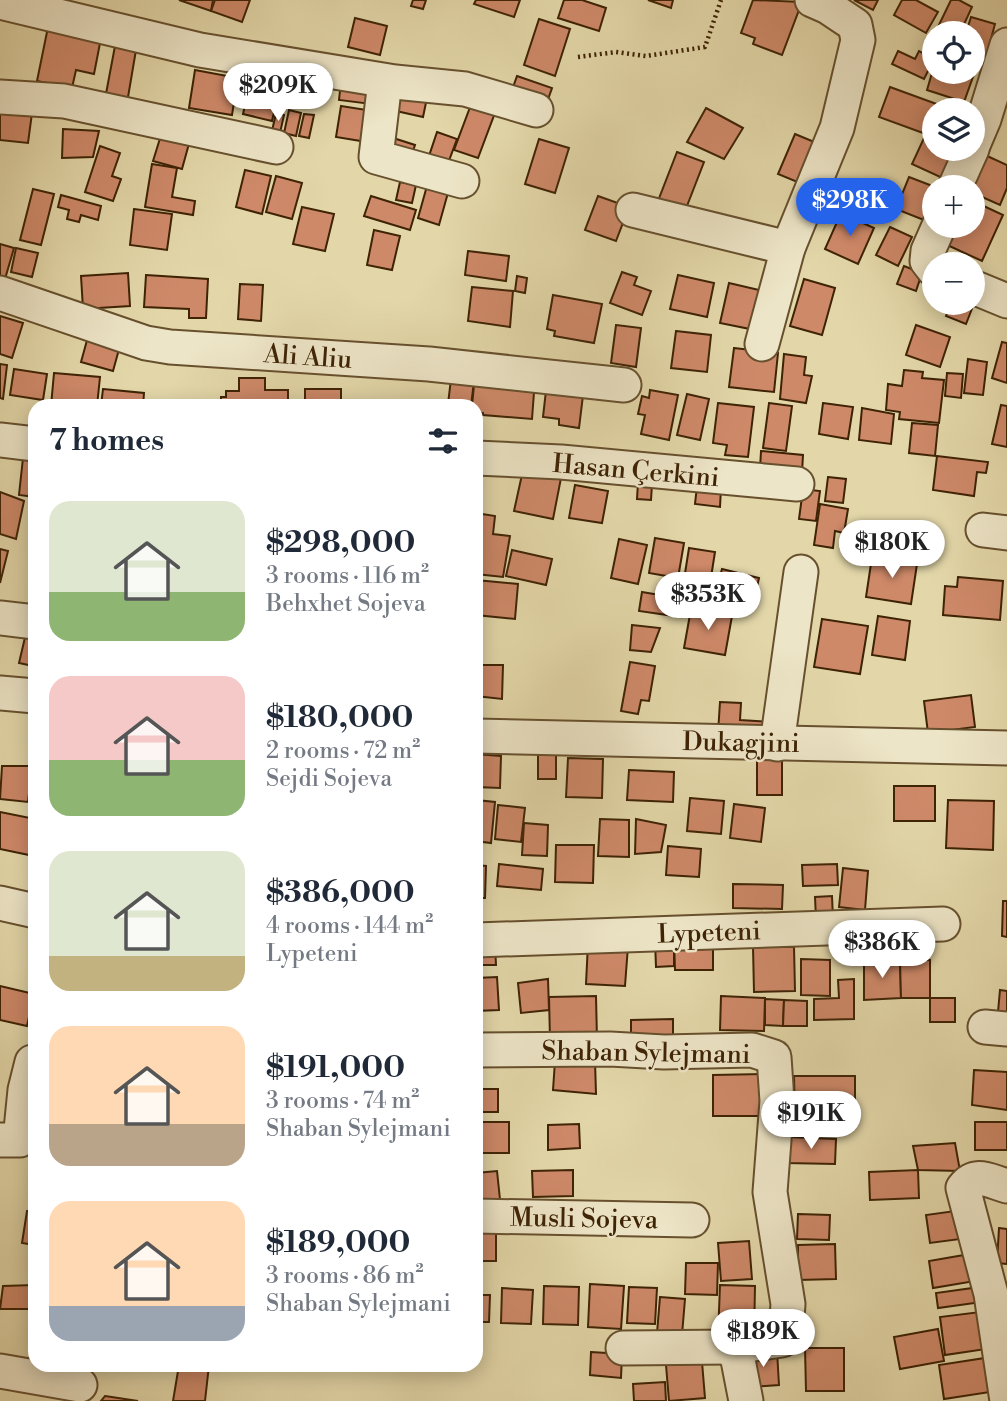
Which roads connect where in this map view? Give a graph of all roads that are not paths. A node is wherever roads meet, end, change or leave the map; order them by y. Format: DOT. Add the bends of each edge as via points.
graph roads {
  1 [pos="812,0"];
  2 [pos="0,2"];
  3 [pos="1007,45"];
  4 [pos="386,81"];
  5 [pos="0,97"];
  6 [pos="536,110"];
  7 [pos="985,132"];
  8 [pos="275,147"];
  9 [pos="462,181"];
  10 [pos="633,210"];
  11 [pos="788,248"];
  12 [pos="985,291"];
  13 [pos="0,293"];
  14 [pos="1007,301"];
  15 [pos="762,344"];
  16 [pos="624,384"];
  17 [pos="0,440"];
  18 [pos="28,443"];
  19 [pos="483,458"];
  20 [pos="797,484"];
  21 [pos="801,572"];
  22 [pos="0,618"];
  23 [pos="28,621"];
  24 [pos="0,693"];
  25 [pos="28,695"];
  26 [pos="483,736"];
  27 [pos="777,744"];
  28 [pos="1007,748"];
  29 [pos="0,903"];
  30 [pos="28,909"];
  31 [pos="943,924"];
  32 [pos="483,940"];
  33 [pos="483,1050"];
  34 [pos="28,1078"];
  35 [pos="0,1140"];
  36 [pos="1007,1186"];
  37 [pos="483,1216"];
  38 [pos="692,1220"];
  39 [pos="732,1347"];
  40 [pos="623,1348"];
  41 [pos="0,1371"];
  42 [pos="80,1385"];
  43 [pos="746,1401"];
  44 [pos="1007,1401"];
  1 -- 11 [label="street" via="855,25 858,40 837,128"];
  2 -- 4 [label="street" via="200,50"];
  3 -- 7 [label="street"];
  4 -- 6 [label="street" via="465,89"];
  4 -- 9 [label="street" via="376,157"];
  5 -- 8 [label="street" via="64,101"];
  10 -- 11 [label="street"];
  11 -- 15 [label="street"];
  12 -- 14 [label="street"];
  13 -- 16 [label="street, Ali Aliu" via="146,344 429,364"];
  17 -- 18 [label="street"];
  19 -- 20 [label="street, Hasan Çerkini"];
  21 -- 27 [label="street"];
  22 -- 23 [label="street"];
  24 -- 25 [label="street"];
  26 -- 27 [label="street, Dukagjini"];
  27 -- 28 [label="street, Dukagjini"];
  29 -- 30 [label="street"];
  31 -- 32 [label="street, Lypeteni"];
  33 -- 39 [label="street, Shaban Sylejmani" via="752,1050 774,1057 777,1101 770,1192 788,1304 786,1330 782,1340"];
  34 -- 35 [label="street" via="20,1140"];
  36 -- 44 [label="street" via="976,1177 963,1188 991,1294"];
  37 -- 38 [label="street, Musli Sojeva"];
  39 -- 40 [label="street, Shaban Sylejmani"];
  39 -- 43 [label="street"];
  41 -- 42 [label="street"];
}
